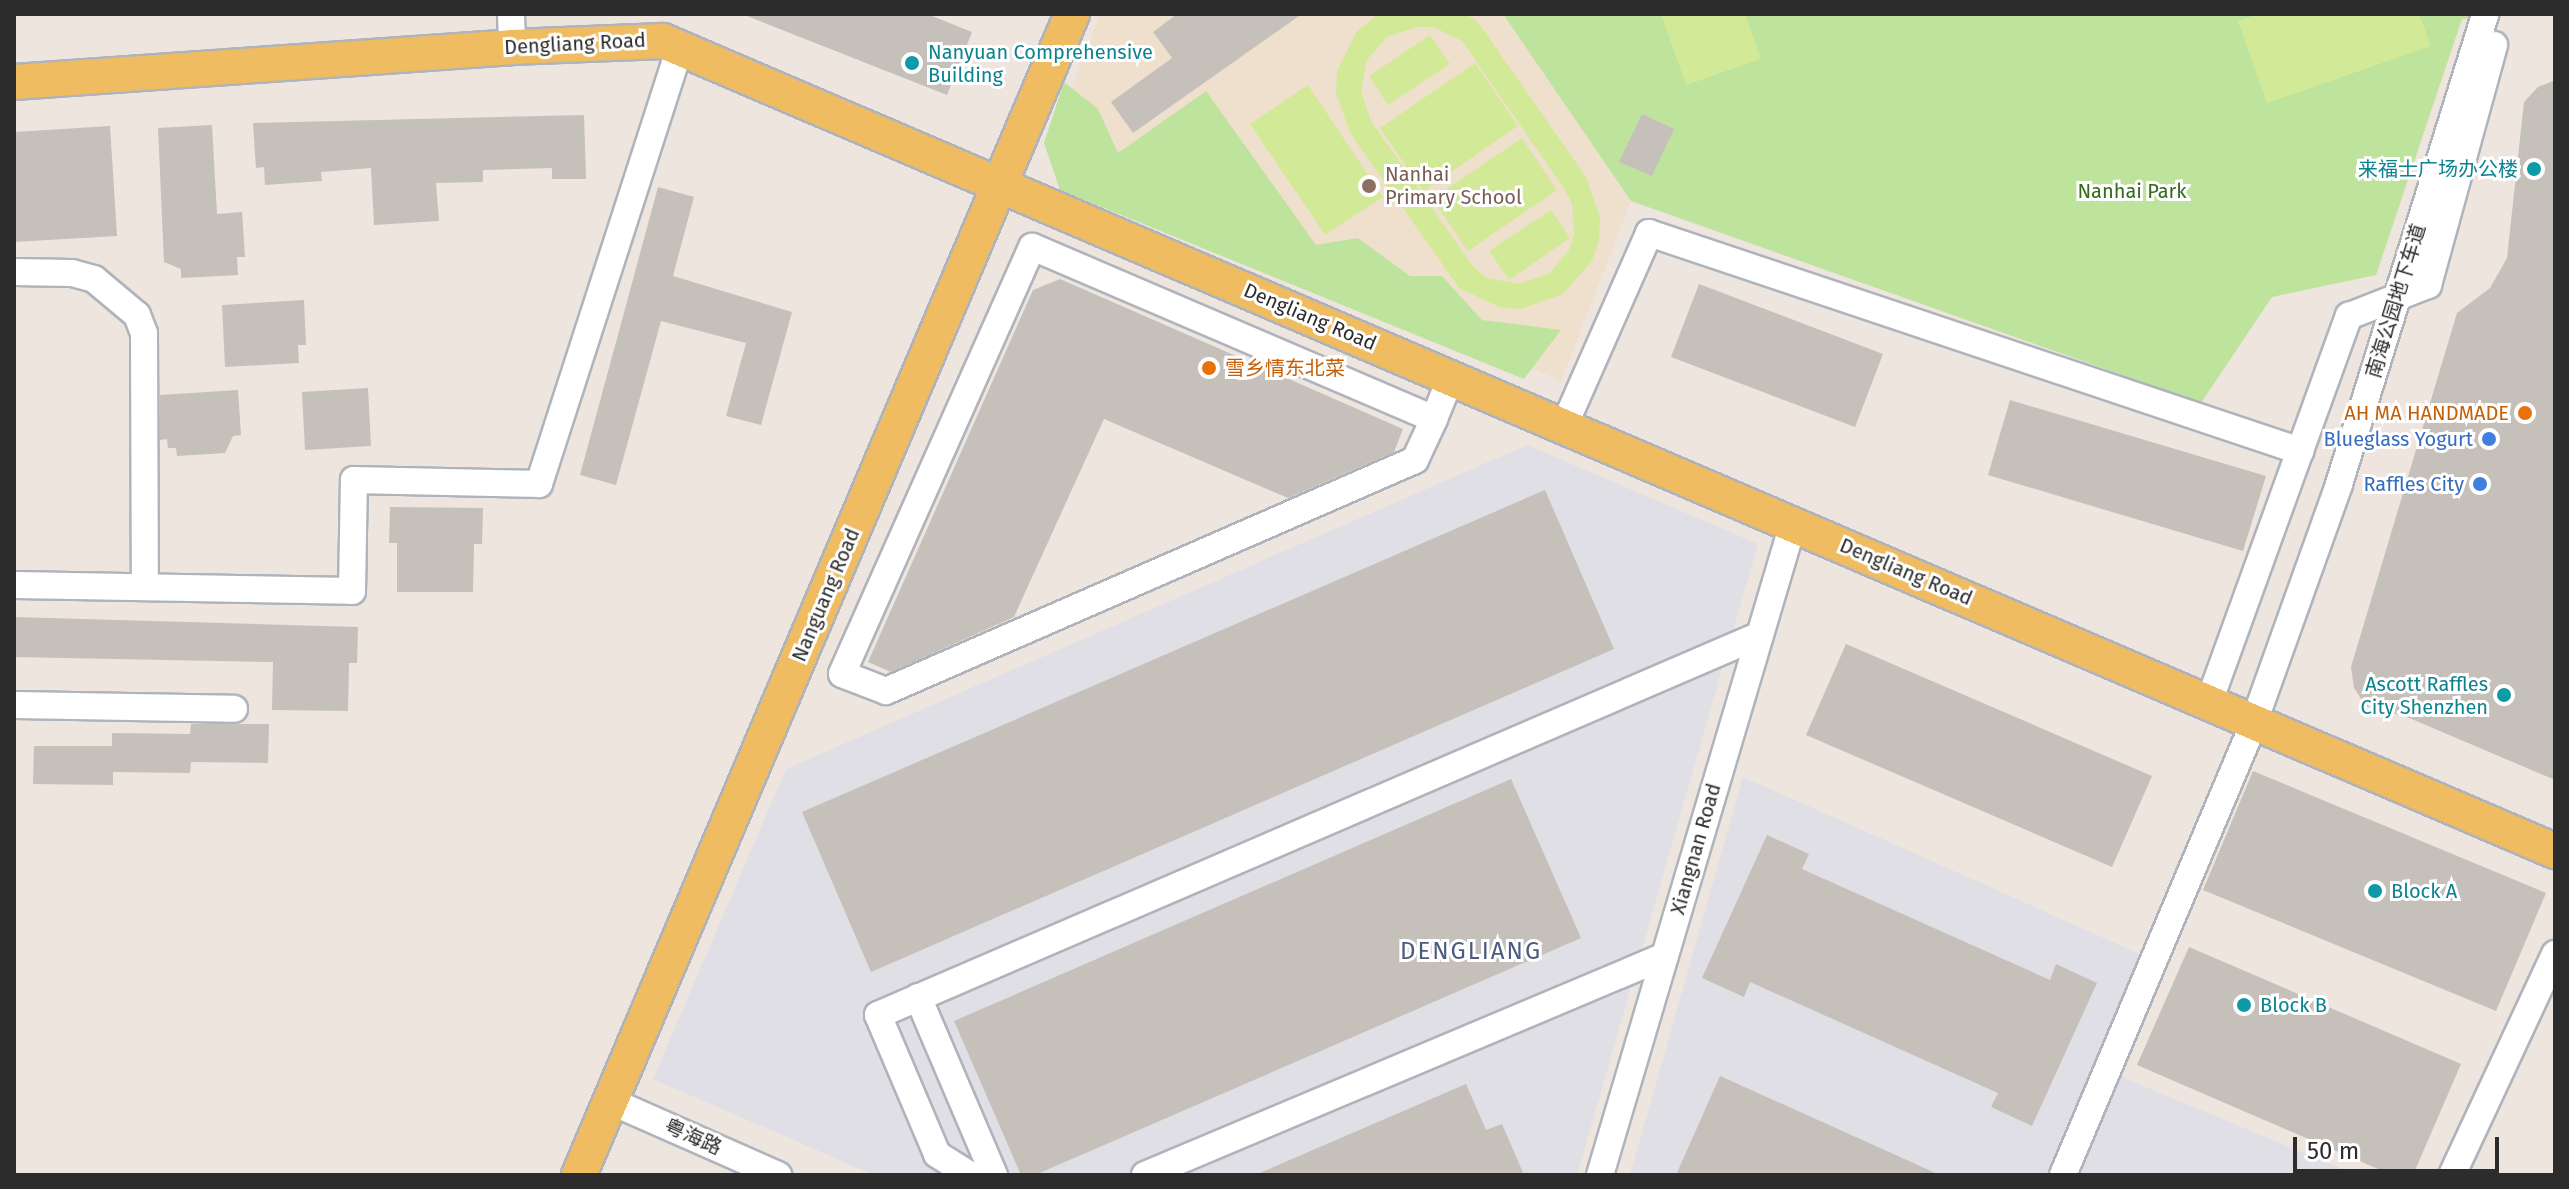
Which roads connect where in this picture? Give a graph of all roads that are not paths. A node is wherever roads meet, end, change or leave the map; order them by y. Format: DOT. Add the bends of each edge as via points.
graph roads {
  1 [pos="2485,14"];
  2 [pos="2498,14"];
  3 [pos="1066,16"];
  4 [pos="512,30"];
  5 [pos="680,47"];
  6 [pos="14,82"];
  7 [pos="1003,185"];
  8 [pos="14,272"];
  9 [pos="2397,297"];
  10 [pos="1451,377"];
  11 [pos="1434,419"];
  12 [pos="1564,426"];
  13 [pos="2300,451"];
  14 [pos="1793,524"];
  15 [pos="14,585"];
  16 [pos="145,587"];
  17 [pos="1760,635"];
  18 [pos="2209,702"];
  19 [pos="14,705"];
  20 [pos="234,709"];
  21 [pos="2254,722"];
  22 [pos="2555,851"];
  23 [pos="2555,954"];
  24 [pos="1665,956"];
  25 [pos="918,997"];
  26 [pos="608,1100"];
  27 [pos="579,1175"];
  28 [pos="778,1175"];
  29 [pos="970,1175"];
  30 [pos="994,1175"];
  31 [pos="1145,1175"];
  32 [pos="1600,1175"];
  33 [pos="2063,1175"];
  34 [pos="2452,1175"];
  1 -- 9 [label="street, 南海公园地下车道"];
  2 -- 9 [label="street" via="2428,285"];
  3 -- 7 [label="main road, Nanguang Road"];
  4 -- 5 [label="main road, Dengliang Road" via="645,39"];
  4 -- 6 [label="main road, Dengliang Road"];
  5 -- 7 [label="main road, Dengliang Road"];
  5 -- 16 [label="street" via="539,484 354,480 352,591"];
  7 -- 10 [label="main road, Dengliang Road"];
  7 -- 26 [label="main road, Nanguang Road"];
  8 -- 16 [label="street" via="72,273 94,279 137,315 144,333"];
  9 -- 13 [label="street" via="2349,316"];
  9 -- 21 [label="street, 南海公园地下车道" via="2339,484"];
  10 -- 11 [label="street"];
  10 -- 12 [label="main road, Dengliang Road"];
  11 -- 11 [label="street" via="1415,460 901,685 886,691 842,674 1032,247"];
  12 -- 13 [label="street" via="1649,233"];
  12 -- 14 [label="main road, Dengliang Road"];
  13 -- 18 [label="street"];
  14 -- 17 [label="street, Xiangnan Road"];
  14 -- 18 [label="main road, Dengliang Road"];
  15 -- 16 [label="street"];
  17 -- 24 [label="street, Xiangnan Road"];
  17 -- 25 [label="street"];
  18 -- 21 [label="main road, Dengliang Road"];
  19 -- 20 [label="street"];
  21 -- 22 [label="main road, Dengliang Road"];
  21 -- 33 [label="street, 南海公园地下车道"];
  23 -- 34 [label="street"];
  24 -- 31 [label="street"];
  24 -- 32 [label="street, Xiangnan Road"];
  25 -- 29 [label="street" via="878,1015 937,1154"];
  25 -- 30 [label="street"];
  26 -- 27 [label="main road, Nanguang Road"];
  26 -- 28 [label="street, 粤海路"];
}
